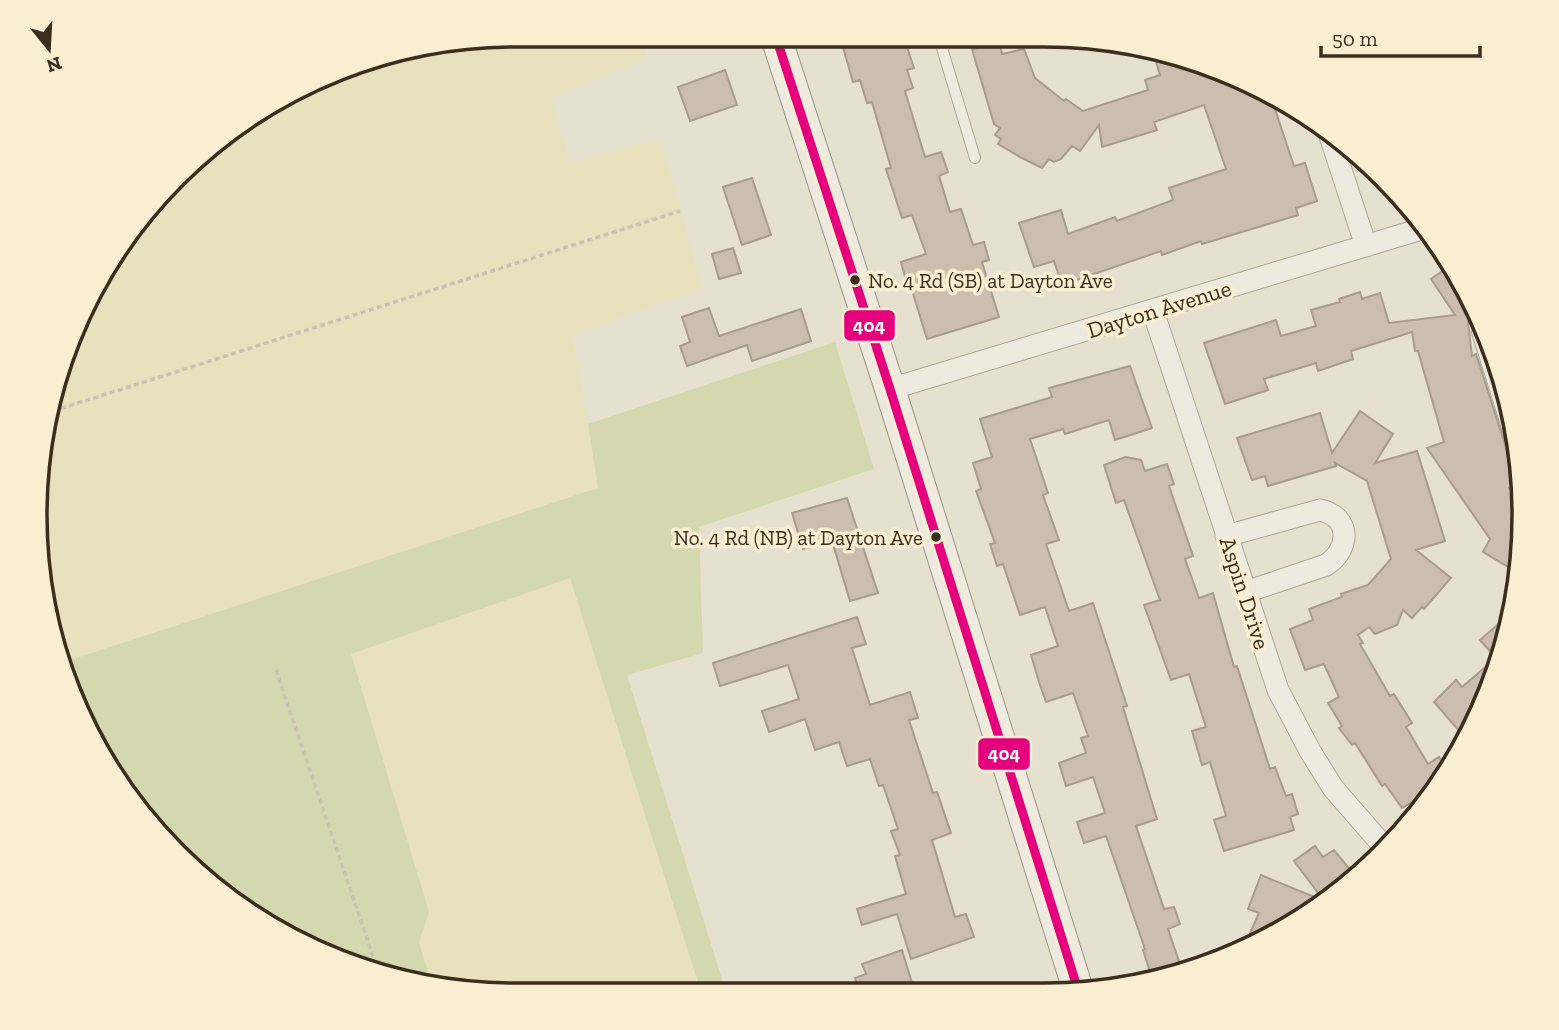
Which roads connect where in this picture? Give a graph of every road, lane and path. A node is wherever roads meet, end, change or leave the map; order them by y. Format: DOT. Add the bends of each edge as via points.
graph roads {
  1 [pos="778,47"];
  2 [pos="942,47"];
  3 [pos="1334,148"];
  4 [pos="975,158"];
  5 [pos="680,211"];
  6 [pos="1416,231"];
  7 [pos="1366,246"];
  8 [pos="1153,311"];
  9 [pos="890,389"];
  10 [pos="60,409"];
  11 [pos="1226,536"];
  12 [pos="1246,592"];
  13 [pos="276,670"];
  14 [pos="1379,841"];
  15 [pos="375,961"];
  16 [pos="1076,982"];
  1 -- 9 [label="main road"];
  2 -- 4 [label="lane"];
  3 -- 7 [label="street"];
  5 -- 10 [label="path"];
  6 -- 7 [label="street, Dayton Avenue"];
  7 -- 8 [label="street, Dayton Avenue"];
  8 -- 9 [label="street, Dayton Avenue"];
  8 -- 11 [label="street, Aspin Drive"];
  9 -- 16 [label="main road"];
  11 -- 12 [label="street, Aspin Drive"];
  11 -- 12 [label="street" via="1320,510 1341,523 1344,541 1336,559"];
  12 -- 14 [label="street, Aspin Drive" via="1278,690 1310,751 1333,788"];
  13 -- 15 [label="path"];
}
